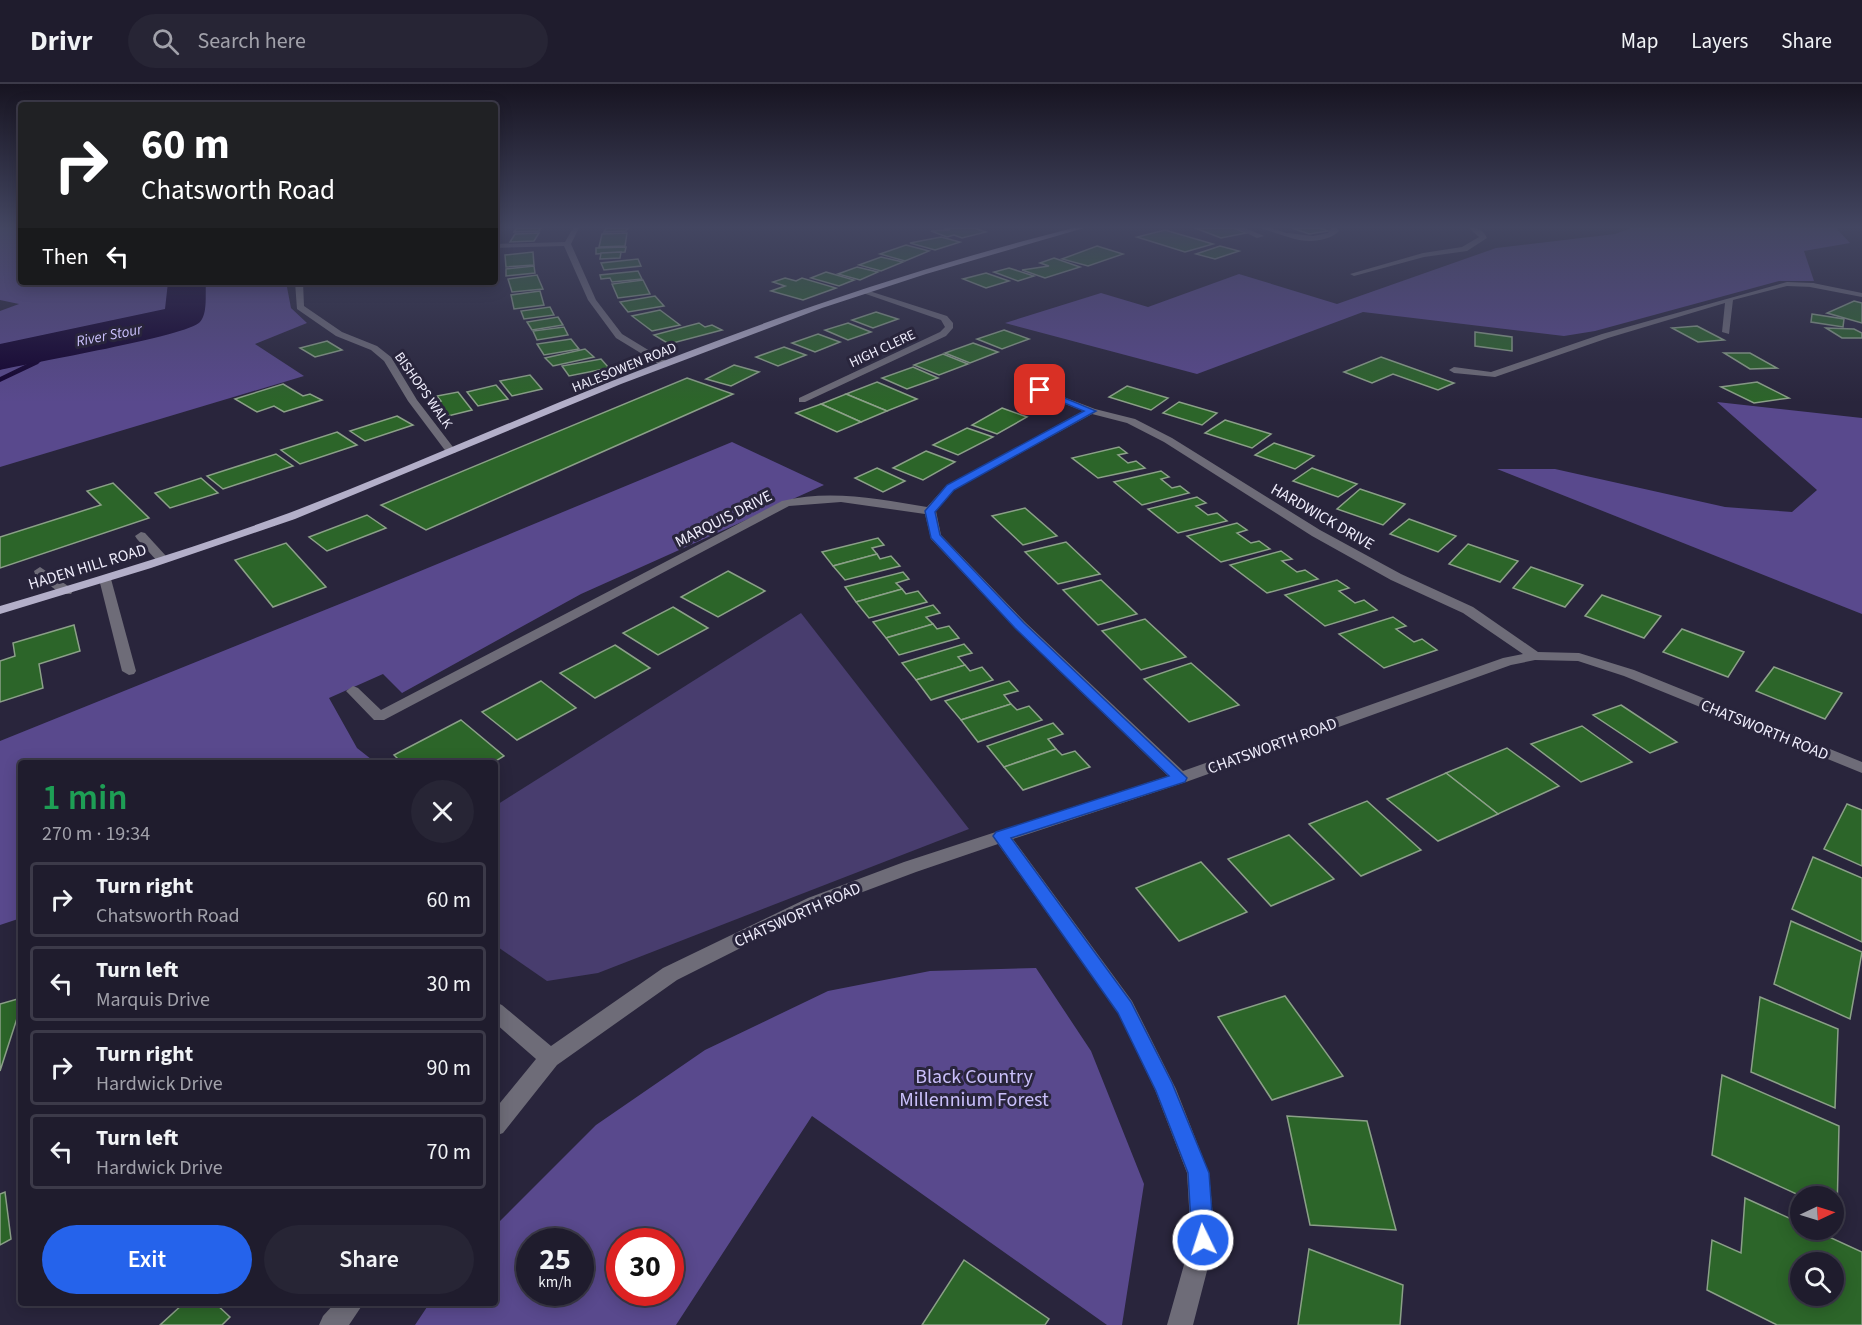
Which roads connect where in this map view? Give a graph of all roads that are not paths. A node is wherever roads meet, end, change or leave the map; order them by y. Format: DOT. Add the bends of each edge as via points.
graph roads {
  1 [pos="299,286"];
  2 [pos="586,286"];
  3 [pos="882,286"];
  4 [pos="1780,286"];
  5 [pos="1817,286"];
  6 [pos="866,291"];
  7 [pos="1862,295"];
  8 [pos="1729,299"];
  9 [pos="1726,332"];
  10 [pos="665,364"];
  11 [pos="1454,370"];
  12 [pos="1040,390"];
  13 [pos="802,400"];
  14 [pos="1091,411"];
  15 [pos="451,451"];
  16 [pos="930,511"];
  17 [pos="141,536"];
  18 [pos="185,553"];
  19 [pos="162,559"];
  20 [pos="40,571"];
  21 [pos="105,579"];
  22 [pos="66,591"];
  23 [pos="0,610"];
  24 [pos="1535,656"];
  25 [pos="129,671"];
  26 [pos="353,691"];
  27 [pos="1862,768"];
  28 [pos="1179,778"];
  29 [pos="1001,836"];
  30 [pos="498,1014"];
  31 [pos="550,1058"];
  32 [pos="498,1122"];
  33 [pos="348,1306"];
  34 [pos="332,1325"];
  35 [pos="1180,1325"];
  1 -- 15 [label="street, BISHOPS WALK" via="300,307 339,334 374,348 388,359 413,401"];
  2 -- 10 [label="street" via="619,336"];
  3 -- 6 [label="main road, HALESOWEN ROAD"];
  4 -- 8 [label="street"];
  5 -- 7 [label="street"];
  6 -- 10 [label="main road, HALESOWEN ROAD"];
  6 -- 13 [label="street, HIGH CLERE" via="944,318 949,328"];
  8 -- 9 [label="street"];
  8 -- 11 [label="street" via="1492,375"];
  10 -- 15 [label="main road, HALESOWEN ROAD"];
  12 -- 14 [label="street, HARDWICK DRIVE"];
  14 -- 16 [label="street" via="950,488"];
  14 -- 24 [label="street, HARDWICK DRIVE" via="1131,422 1168,441 1316,533 1396,577 1468,610"];
  15 -- 18 [label="main road, HALESOWEN ROAD"];
  16 -- 26 [label="street, MARQUIS DRIVE" via="818,497 786,503 379,717"];
  16 -- 28 [label="street" via="935,536 1020,625"];
  17 -- 19 [label="street"];
  18 -- 19 [label="main road, HADEN HILL ROAD"];
  19 -- 21 [label="main road, HADEN HILL ROAD"];
  20 -- 22 [label="street"];
  21 -- 22 [label="main road, HADEN HILL ROAD"];
  21 -- 25 [label="street"];
  22 -- 23 [label="main road, HADEN HILL ROAD"];
  24 -- 27 [label="street, CHATSWORTH ROAD" via="1579,657 1629,673"];
  24 -- 28 [label="street, CHATSWORTH ROAD" via="1508,661"];
  28 -- 29 [label="street, CHATSWORTH ROAD"];
  29 -- 31 [label="street, CHATSWORTH ROAD" via="804,908 670,974"];
  29 -- 35 [label="street" via="1125,1007 1166,1089 1198,1173 1203,1240"];
  30 -- 31 [label="street"];
  31 -- 32 [label="street, CHATSWORTH ROAD"];
  33 -- 34 [label="street"];
}
